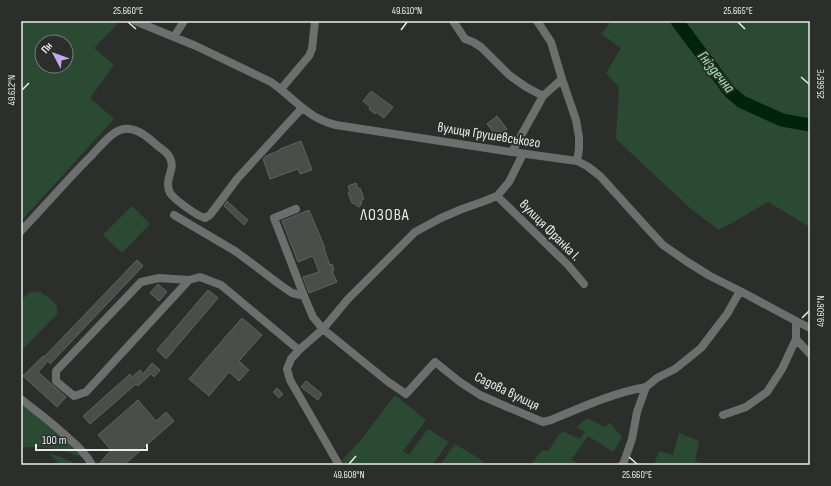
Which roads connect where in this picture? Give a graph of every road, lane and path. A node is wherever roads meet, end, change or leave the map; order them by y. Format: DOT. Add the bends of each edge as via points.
graph roads {
  1 [pos="135,21"];
  2 [pos="184,21"];
  3 [pos="315,21"];
  4 [pos="453,21"];
  5 [pos="537,21"];
  6 [pos="174,37"];
  7 [pos="562,79"];
  8 [pos="281,89"];
  9 [pos="543,96"];
  10 [pos="302,108"];
  11 [pos="512,152"];
  12 [pos="523,154"];
  13 [pos="577,162"];
  14 [pos="497,196"];
  15 [pos="296,209"];
  16 [pos="174,215"];
  17 [pos="21,231"];
  18 [pos="189,280"];
  19 [pos="584,284"];
  20 [pos="740,291"];
  21 [pos="304,296"];
  22 [pos="796,321"];
  23 [pos="324,328"];
  24 [pos="810,328"];
  25 [pos="796,339"];
  26 [pos="299,350"];
  27 [pos="810,354"];
  28 [pos="646,387"];
  29 [pos="21,399"];
  30 [pos="723,416"];
  31 [pos="92,465"];
  32 [pos="339,465"];
  33 [pos="622,465"];
  1 -- 6 [label="street, вулиця Грушевського"];
  2 -- 6 [label="street"];
  3 -- 8 [label="street" via="309,56"];
  4 -- 9 [label="street" via="465,39 481,47 509,75"];
  5 -- 7 [label="street" via="551,42"];
  6 -- 8 [label="street, вулиця Грушевського" via="260,76"];
  7 -- 9 [label="street"];
  7 -- 13 [label="street" via="576,120 579,138"];
  8 -- 10 [label="street, вулиця Грушевського"];
  9 -- 11 [label="street"];
  10 -- 11 [label="street, вулиця Грушевського" via="325,122 336,125"];
  10 -- 17 [label="street" via="205,218 200,217 170,193 168,183 172,164 166,153 138,131 127,129 117,131 106,140"];
  11 -- 12 [label="street, вулиця Грушевського"];
  12 -- 13 [label="street, вулиця Грушевського"];
  12 -- 14 [label="street" via="509,182"];
  13 -- 20 [label="street, вулиця Грушевського" via="600,176 663,244 710,276"];
  14 -- 19 [label="street, вулиця Франка І."];
  14 -- 23 [label="street" via="441,218 415,232 348,299"];
  15 -- 21 [label="street" via="274,218"];
  16 -- 21 [label="street" via="235,251 292,293"];
  18 -- 18 [label="street" via="86,392 74,396 56,380 56,371 141,282 159,278"];
  18 -- 26 [label="street" via="200,277 221,285"];
  20 -- 22 [label="street, вулиця Грушевського"];
  20 -- 28 [label="street" via="727,314 700,348 675,369"];
  21 -- 23 [label="street" via="313,317"];
  22 -- 24 [label="street, вулиця Грушевського"];
  22 -- 25 [label="street"];
  23 -- 26 [label="street"];
  23 -- 28 [label="street, Садова вулиця" via="406,394 435,362 480,394 542,422 603,399"];
  25 -- 27 [label="street"];
  25 -- 30 [label="street" via="782,369 767,392 746,407"];
  26 -- 32 [label="street" via="287,369 290,380"];
  28 -- 33 [label="street"];
  29 -- 31 [label="street" via="78,447"];
}
